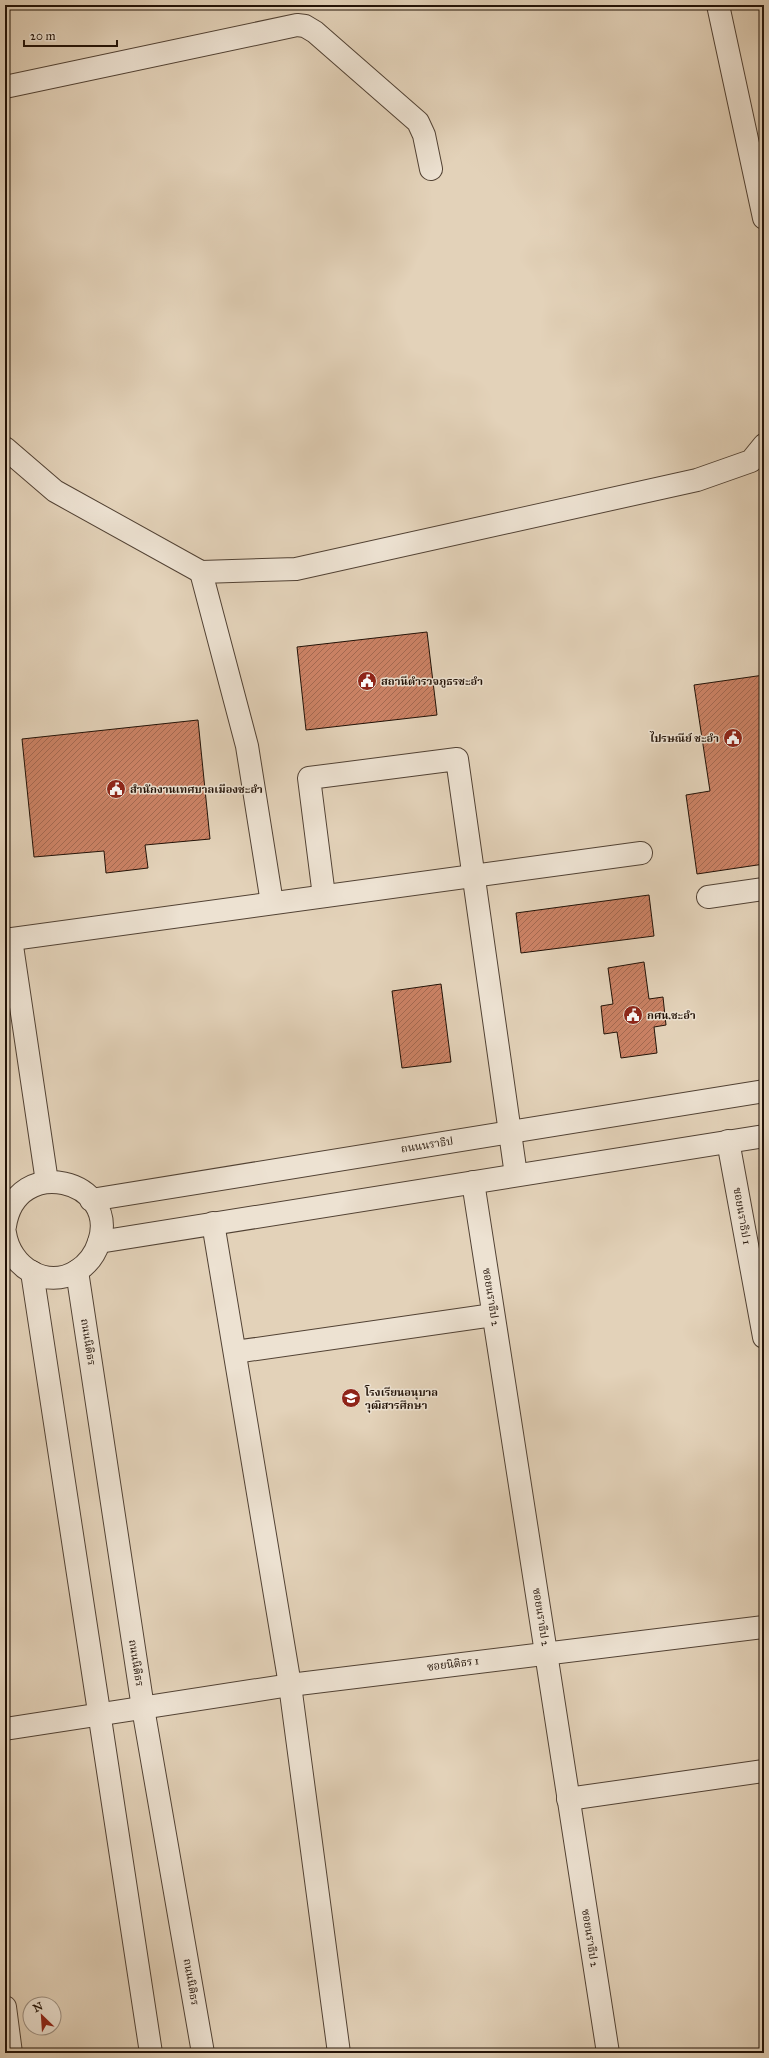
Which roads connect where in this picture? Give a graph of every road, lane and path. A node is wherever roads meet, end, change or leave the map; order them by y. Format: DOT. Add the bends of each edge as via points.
graph roads {
  1 [pos="718,5"];
  2 [pos="5,87"];
  3 [pos="431,169"];
  4 [pos="764,218"];
  5 [pos="764,445"];
  6 [pos="5,448"];
  7 [pos="201,572"];
  8 [pos="641,853"];
  9 [pos="473,876"];
  10 [pos="764,888"];
  11 [pos="324,896"];
  12 [pos="708,897"];
  13 [pos="272,903"];
  14 [pos="8,939"];
  15 [pos="764,1091"];
  16 [pos="509,1132"];
  17 [pos="764,1136"];
  18 [pos="728,1141"];
  19 [pos="516,1175"];
  20 [pos="46,1182"];
  21 [pos="473,1182"];
  22 [pos="90,1200"];
  23 [pos="7,1214"];
  24 [pos="213,1223"];
  25 [pos="5,1233"];
  26 [pos="100,1242"];
  27 [pos="9,1255"];
  28 [pos="77,1271"];
  29 [pos="32,1272"];
  30 [pos="493,1315"];
  31 [pos="764,1337"];
  32 [pos="235,1352"];
  33 [pos="764,1627"];
  34 [pos="546,1653"];
  35 [pos="290,1685"];
  36 [pos="143,1708"];
  37 [pos="100,1714"];
  38 [pos="5,1729"];
  39 [pos="764,1771"];
  40 [pos="568,1799"];
  41 [pos="5,2007"];
  42 [pos="11,2053"];
  43 [pos="151,2053"];
  44 [pos="203,2053"];
  45 [pos="339,2053"];
  46 [pos="608,2053"];
  1 -- 4 [label="street"];
  2 -- 3 [label="street" via="297,25 305,26 418,122 424,135"];
  5 -- 7 [label="street" via="751,461 697,480 296,569"];
  6 -- 7 [label="street" via="55,491"];
  7 -- 13 [label="street" via="247,746"];
  8 -- 9 [label="street"];
  9 -- 11 [label="street"];
  9 -- 11 [label="street" via="457,759 309,778"];
  9 -- 16 [label="street"];
  10 -- 12 [label="street"];
  11 -- 13 [label="street"];
  13 -- 14 [label="street"];
  14 -- 20 [label="street"];
  15 -- 16 [label="street, ถนนนราธิป"];
  16 -- 19 [label="street"];
  16 -- 22 [label="street, ถนนนราธิป"];
  17 -- 18 [label="street"];
  18 -- 19 [label="street"];
  18 -- 31 [label="street, ซอยนราธิป 1"];
  19 -- 21 [label="street"];
  20 -- 22 [label="street" via="70,1184 84,1192"];
  20 -- 23 [label="street" via="26,1190"];
  21 -- 24 [label="street"];
  21 -- 30 [label="street, ซอยนราธิป 2"];
  22 -- 26 [label="street" via="95,1204 101,1220"];
  24 -- 26 [label="street"];
  24 -- 32 [label="street"];
  25 -- 27 [label="street"];
  26 -- 28 [label="street" via="86,1265"];
  27 -- 29 [label="street"];
  28 -- 29 [label="street" via="56,1278"];
  28 -- 36 [label="street, ถนนนิติธร"];
  29 -- 37 [label="street"];
  30 -- 32 [label="street"];
  30 -- 34 [label="street, ซอยนราธิป 2"];
  32 -- 35 [label="street"];
  33 -- 34 [label="street, ซอยนิติธร 1"];
  34 -- 35 [label="street, ซอยนิติธร 1"];
  34 -- 40 [label="street, ซอยนราธิป 2"];
  35 -- 36 [label="street, ซอยนิติธร 1"];
  35 -- 45 [label="street"];
  36 -- 37 [label="street, ซอยนิติธร 1"];
  36 -- 44 [label="street, ถนนนิติธร"];
  37 -- 38 [label="street, ซอยนิติธร 1"];
  37 -- 43 [label="street"];
  39 -- 40 [label="street"];
  40 -- 46 [label="street, ซอยนราธิป 2"];
  41 -- 42 [label="street"];
}
